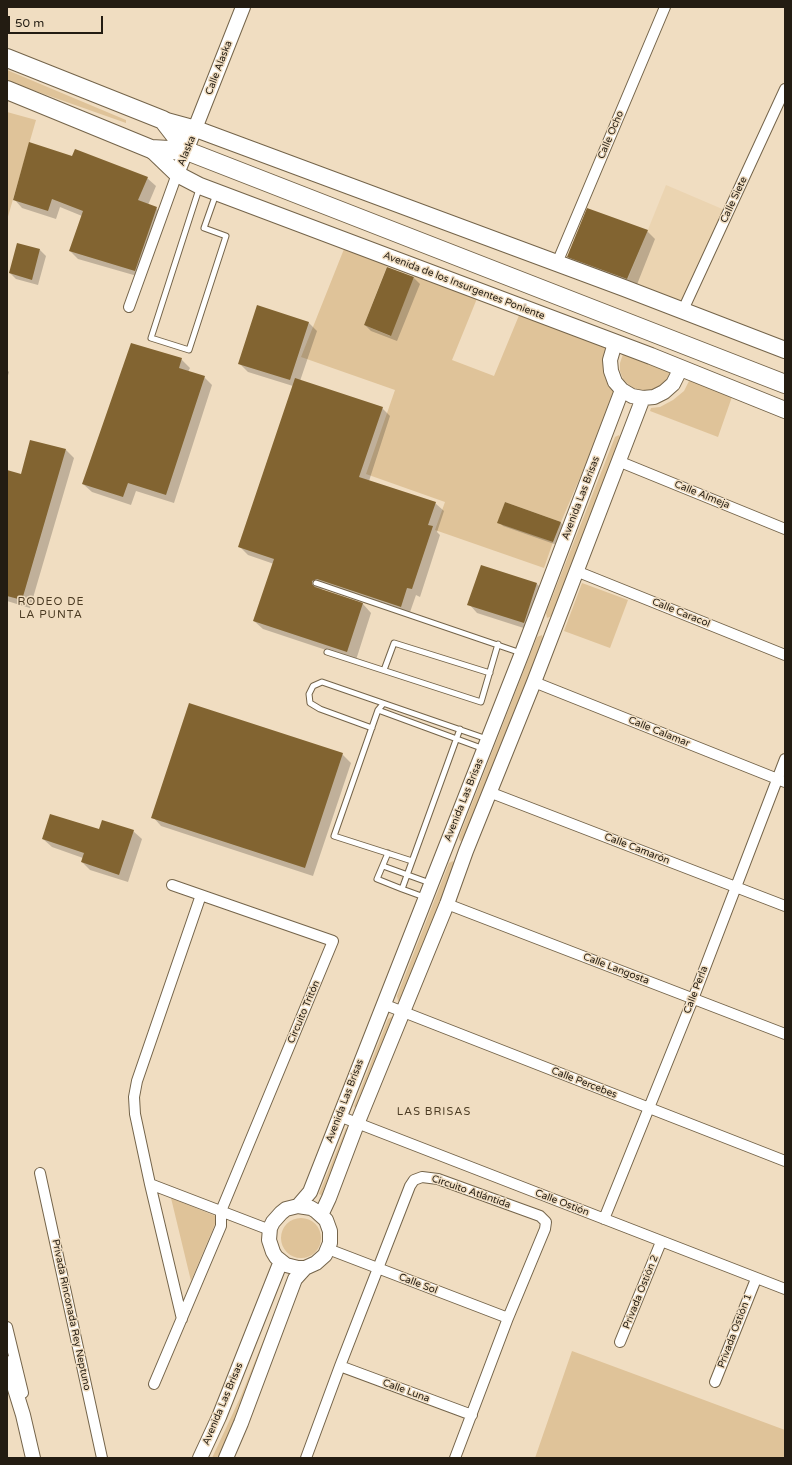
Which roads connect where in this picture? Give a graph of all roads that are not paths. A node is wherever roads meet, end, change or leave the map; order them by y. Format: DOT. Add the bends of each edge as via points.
graph roads {
  1 [pos="243,7"];
  2 [pos="665,7"];
  3 [pos="7,58"];
  4 [pos="785,89"];
  5 [pos="7,90"];
  6 [pos="163,120"];
  7 [pos="196,129"];
  8 [pos="151,149"];
  9 [pos="186,151"];
  10 [pos="177,174"];
  11 [pos="200,186"];
  12 [pos="217,192"];
  13 [pos="557,263"];
  14 [pos="130,308"];
  15 [pos="683,310"];
  16 [pos="615,343"];
  17 [pos="785,350"];
  18 [pos="681,368"];
  19 [pos="785,384"];
  20 [pos="622,390"];
  21 [pos="643,398"];
  22 [pos="785,410"];
  23 [pos="610,422"];
  24 [pos="630,431"];
  25 [pos="618,461"];
  26 [pos="785,529"];
  27 [pos="576,571"];
  28 [pos="316,583"];
  29 [pos="498,644"];
  30 [pos="327,652"];
  31 [pos="522,653"];
  32 [pos="785,655"];
  33 [pos="384,670"];
  34 [pos="490,673"];
  35 [pos="534,682"];
  36 [pos="383,704"];
  37 [pos="378,710"];
  38 [pos="407,711"];
  39 [pos="404,720"];
  40 [pos="434,720"];
  41 [pos="372,728"];
  42 [pos="431,729"];
  43 [pos="460,729"];
  44 [pos="457,739"];
  45 [pos="486,744"];
  46 [pos="785,759"];
  47 [pos="781,780"];
  48 [pos="489,792"];
  49 [pos="447,843"];
  50 [pos="466,851"];
  51 [pos="388,853"];
  52 [pos="412,861"];
  53 [pos="383,866"];
  54 [pos="407,875"];
  55 [pos="431,884"];
  56 [pos="172,885"];
  57 [pos="735,887"];
  58 [pos="402,889"];
  59 [pos="201,896"];
  60 [pos="425,897"];
  61 [pos="447,904"];
  62 [pos="785,906"];
  63 [pos="693,999"];
  64 [pos="383,1004"];
  65 [pos="403,1012"];
  66 [pos="785,1034"];
  67 [pos="650,1108"];
  68 [pos="339,1116"];
  69 [pos="357,1124"];
  70 [pos="785,1161"];
  71 [pos="40,1173"];
  72 [pos="150,1184"];
  73 [pos="298,1206"];
  74 [pos="221,1211"];
  75 [pos="321,1215"];
  76 [pos="604,1219"];
  77 [pos="270,1230"];
  78 [pos="661,1242"];
  79 [pos="328,1249"];
  80 [pos="281,1261"];
  81 [pos="305,1268"];
  82 [pos="378,1268"];
  83 [pos="756,1279"];
  84 [pos="785,1289"];
  85 [pos="508,1318"];
  86 [pos="182,1319"];
  87 [pos="7,1327"];
  88 [pos="620,1342"];
  89 [pos="7,1362"];
  90 [pos="340,1366"];
  91 [pos="715,1382"];
  92 [pos="154,1384"];
  93 [pos="24,1415"];
  94 [pos="472,1415"];
  95 [pos="33,1458"];
  96 [pos="102,1458"];
  97 [pos="200,1458"];
  98 [pos="226,1458"];
  99 [pos="306,1458"];
  100 [pos="455,1458"];
  1 -- 7 [label="street, Calle Alaska"];
  2 -- 13 [label="street, Calle Ocho"];
  3 -- 6 [label="highway"];
  4 -- 15 [label="street, Calle Siete"];
  5 -- 8 [label="highway, Avenida de los Insurgentes Poniente"];
  6 -- 7 [label="main road"];
  6 -- 9 [label="highway"];
  7 -- 9 [label="street, Alaska"];
  7 -- 13 [label="main road"];
  8 -- 9 [label="highway, Avenida de los Insurgentes Poniente"];
  8 -- 10 [label="main road, Avenida de los Insurgentes Poniente"];
  9 -- 10 [label="street, Alaska"];
  9 -- 19 [label="highway, Avenida de los Insurgentes Poniente"];
  10 -- 11 [label="main road, Avenida de los Insurgentes Poniente"];
  10 -- 14 [label="street"];
  11 -- 12 [label="main road, Avenida de los Insurgentes Poniente"];
  11 -- 12 [label="lane" via="151,338 189,350 226,236 204,228"];
  12 -- 16 [label="main road, Avenida de los Insurgentes Poniente"];
  13 -- 15 [label="main road"];
  15 -- 17 [label="main road"];
  16 -- 18 [label="main road, Avenida de los Insurgentes Poniente"];
  16 -- 20 [label="street" via="610,360 611,371 615,382"];
  18 -- 21 [label="street" via="673,384 664,392 654,397"];
  18 -- 22 [label="main road, Avenida de los Insurgentes Poniente"];
  20 -- 21 [label="street" via="632,396"];
  20 -- 23 [label="street, Avenida Las Brisas"];
  21 -- 24 [label="street, Avenida Las Brisas"];
  23 -- 24 [label="street"];
  23 -- 31 [label="street, Avenida Las Brisas"];
  24 -- 25 [label="street, Avenida Las Brisas"];
  25 -- 26 [label="street, Calle Almeja"];
  25 -- 27 [label="street, Avenida Las Brisas"];
  27 -- 32 [label="street, Calle Caracol"];
  27 -- 35 [label="street, Avenida Las Brisas"];
  28 -- 29 [label="lane"];
  29 -- 31 [label="lane"];
  29 -- 34 [label="lane"];
  30 -- 33 [label="lane"];
  31 -- 45 [label="street, Avenida Las Brisas"];
  33 -- 34 [label="lane" via="394,643"];
  33 -- 34 [label="lane" via="480,702"];
  35 -- 47 [label="street, Calle Calamar"];
  35 -- 48 [label="street, Avenida Las Brisas"];
  36 -- 37 [label="lane"];
  36 -- 38 [label="lane"];
  36 -- 41 [label="lane" via="322,682 313,686 309,694 310,703 320,709"];
  37 -- 39 [label="lane"];
  37 -- 41 [label="lane"];
  38 -- 39 [label="lane"];
  38 -- 40 [label="lane"];
  39 -- 42 [label="lane"];
  40 -- 42 [label="lane"];
  40 -- 43 [label="lane"];
  41 -- 51 [label="lane" via="334,836"];
  42 -- 44 [label="lane"];
  43 -- 44 [label="lane"];
  43 -- 45 [label="lane"];
  44 -- 45 [label="lane"];
  44 -- 52 [label="lane"];
  45 -- 49 [label="street, Avenida Las Brisas"];
  46 -- 47 [label="street, Calle Perla"];
  47 -- 57 [label="street, Calle Perla"];
  48 -- 50 [label="street, Avenida Las Brisas"];
  48 -- 57 [label="street, Calle Camarón"];
  49 -- 50 [label="street"];
  49 -- 55 [label="street, Avenida Las Brisas"];
  50 -- 61 [label="street, Avenida Las Brisas"];
  51 -- 52 [label="lane"];
  51 -- 53 [label="lane"];
  52 -- 54 [label="lane"];
  53 -- 54 [label="lane"];
  53 -- 58 [label="lane" via="377,879"];
  54 -- 55 [label="lane"];
  54 -- 58 [label="lane"];
  55 -- 60 [label="street, Avenida Las Brisas"];
  56 -- 59 [label="street, Circuito Tritón"];
  57 -- 62 [label="street, Calle Camarón"];
  57 -- 63 [label="street, Calle Perla"];
  58 -- 60 [label="lane"];
  59 -- 72 [label="street" via="137,1080 135,1114"];
  59 -- 74 [label="street, Circuito Tritón" via="333,942"];
  60 -- 64 [label="street, Avenida Las Brisas"];
  61 -- 63 [label="street, Calle Langosta"];
  61 -- 65 [label="street, Avenida Las Brisas"];
  63 -- 66 [label="street, Calle Langosta"];
  63 -- 67 [label="street, Calle Perla"];
  64 -- 65 [label="street, Calle Percebes"];
  64 -- 68 [label="street, Avenida Las Brisas"];
  65 -- 67 [label="street, Calle Percebes"];
  65 -- 69 [label="street, Avenida Las Brisas"];
  67 -- 70 [label="street, Calle Percebes"];
  67 -- 76 [label="street, Calle Perla"];
  68 -- 69 [label="street, Calle Ostión"];
  68 -- 73 [label="street, Avenida Las Brisas" via="310,1192"];
  69 -- 75 [label="street, Avenida Las Brisas"];
  69 -- 76 [label="street, Calle Ostión"];
  71 -- 96 [label="street, Privada Rinconada Rey Neptuno"];
  72 -- 74 [label="street"];
  72 -- 86 [label="street"];
  73 -- 75 [label="street" via="311,1208"];
  73 -- 77 [label="street, Avenida Las Brisas" via="281,1213"];
  74 -- 77 [label="street"];
  74 -- 86 [label="street, Circuito Tritón" via="221,1226"];
  75 -- 79 [label="street" via="330,1231"];
  76 -- 78 [label="street, Calle Ostión"];
  77 -- 80 [label="street" via="270,1246"];
  78 -- 83 [label="street, Calle Ostión"];
  78 -- 88 [label="street, Privada Ostión 2"];
  79 -- 81 [label="street" via="321,1260"];
  79 -- 82 [label="street, Calle Sol"];
  80 -- 81 [label="street" via="292,1267"];
  80 -- 97 [label="street, Avenida Las Brisas"];
  81 -- 98 [label="street" via="295,1279"];
  82 -- 85 [label="street, Calle Sol"];
  82 -- 85 [label="street, Circuito Atlántida" via="410,1186 414,1180 422,1176 438,1179 540,1216 546,1222 546,1229"];
  82 -- 90 [label="street, Circuito Atlántida"];
  83 -- 84 [label="street, Calle Ostión"];
  83 -- 91 [label="street, Privada Ostión 1"];
  85 -- 94 [label="street, Circuito Atlántida"];
  86 -- 92 [label="street, Circuito Tritón"];
  87 -- 93 [label="street" via="24,1401"];
  89 -- 93 [label="street"];
  90 -- 94 [label="street, Calle Luna"];
  90 -- 99 [label="street, Circuito Atlántida"];
  93 -- 95 [label="street"];
  94 -- 100 [label="street, Circuito Atlántida"];
}
